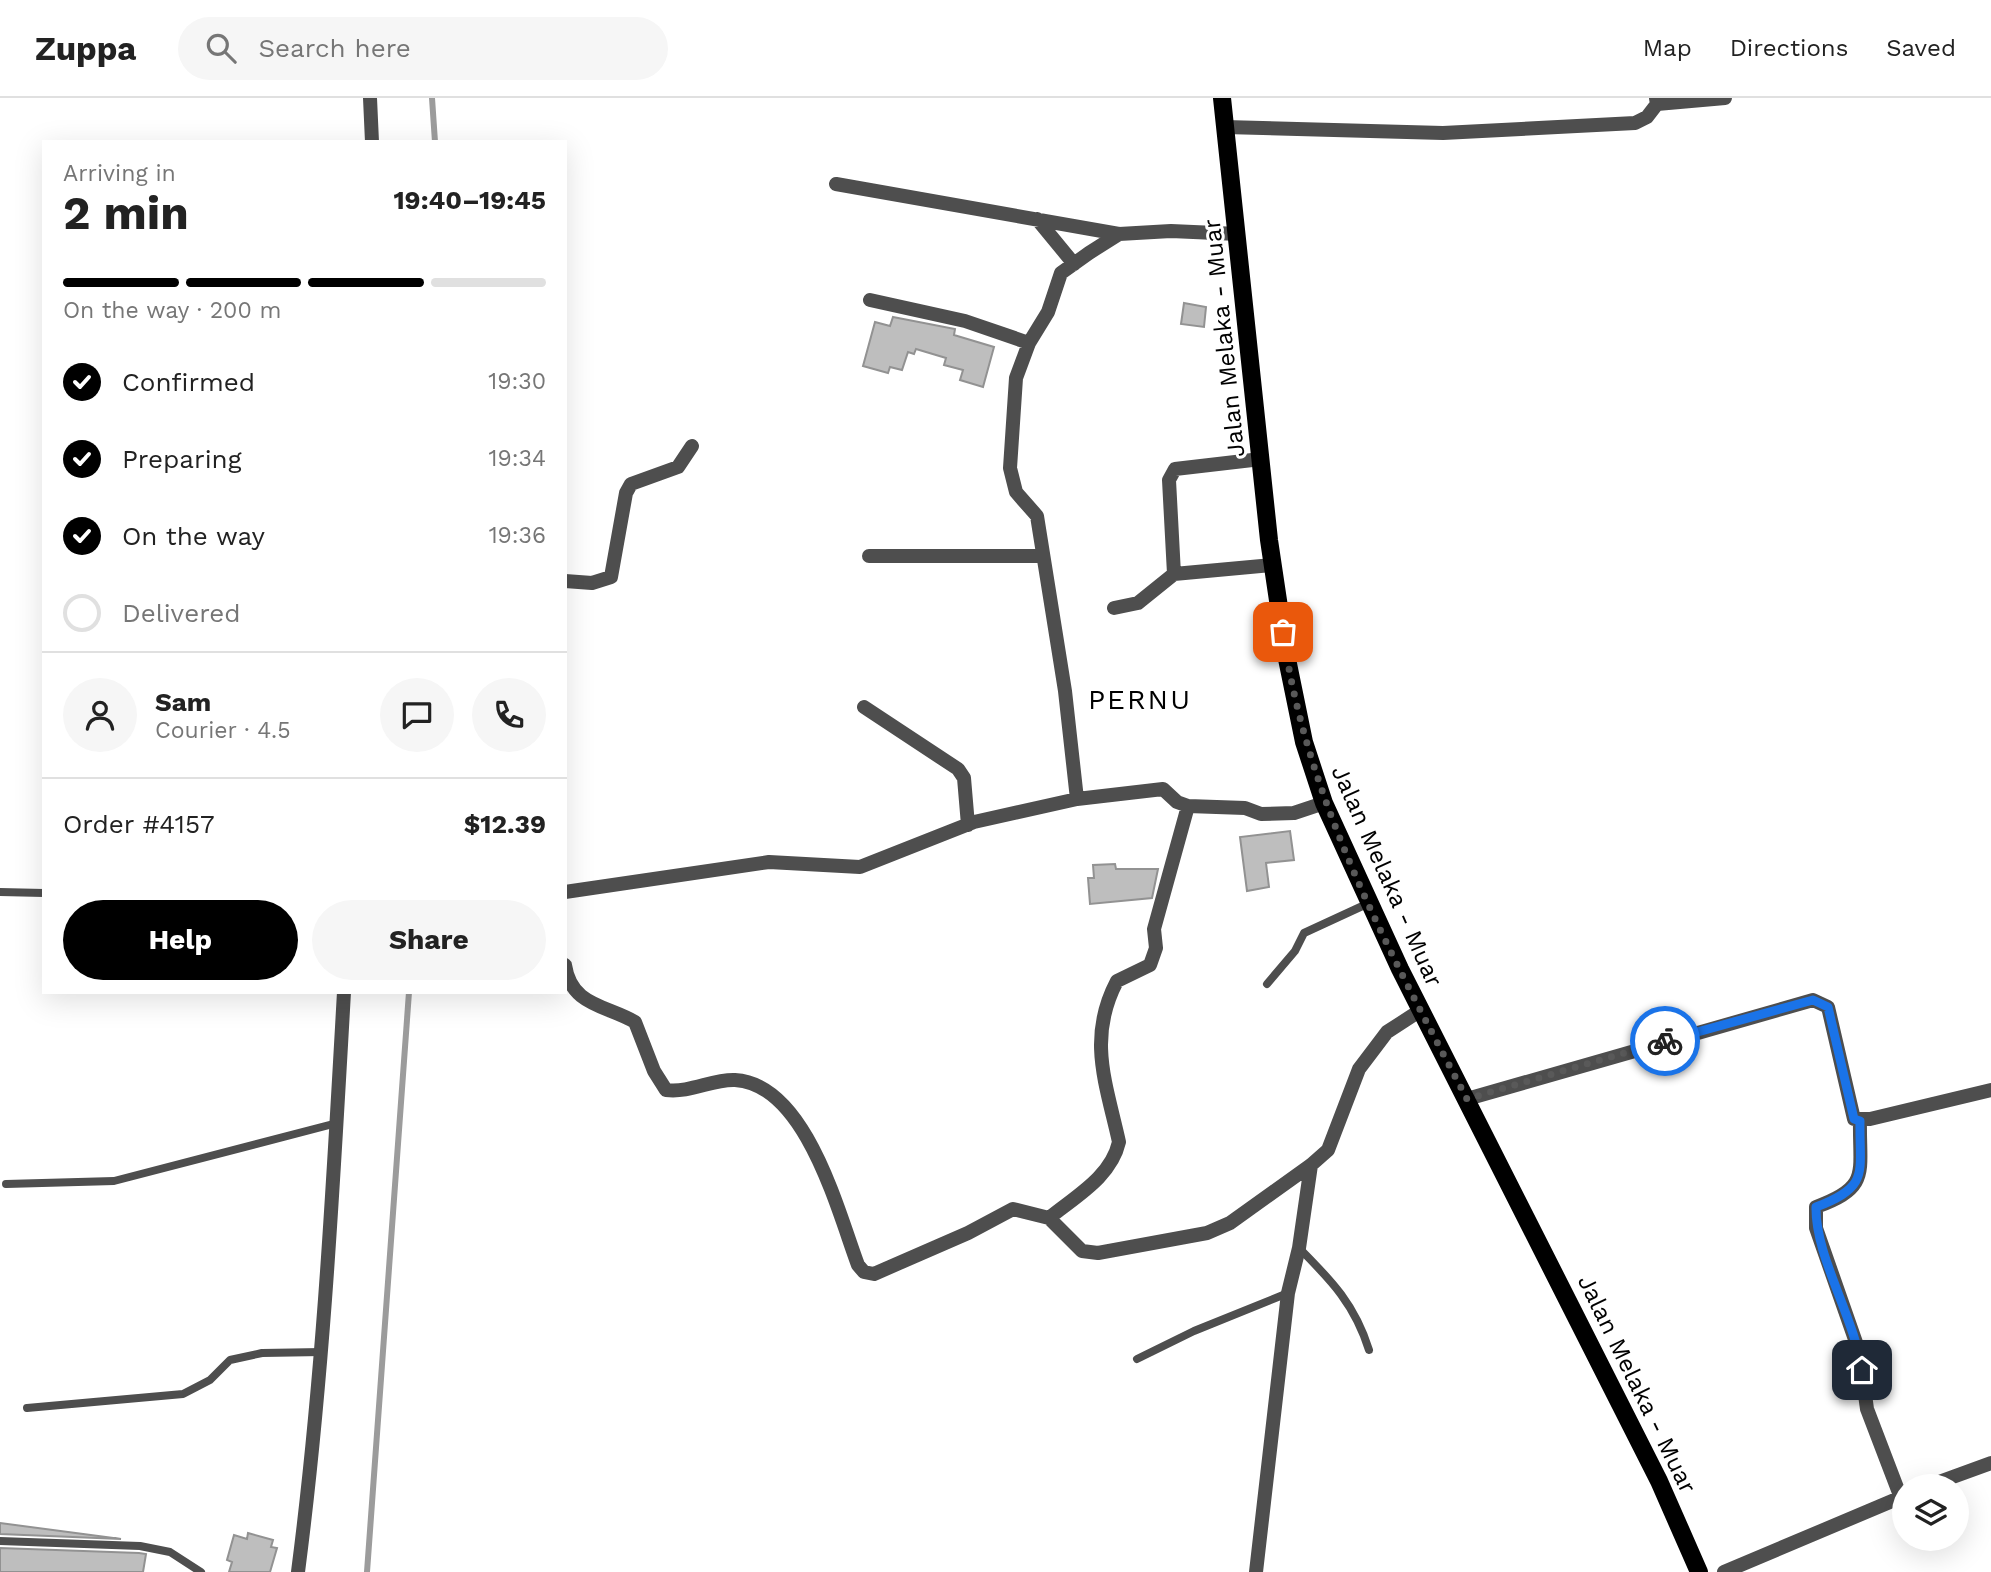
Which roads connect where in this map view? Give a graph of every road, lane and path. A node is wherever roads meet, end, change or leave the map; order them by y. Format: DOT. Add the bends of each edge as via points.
graph roads {
  1 [pos="370,98"];
  2 [pos="1222,98"];
  3 [pos="1725,98"];
  4 [pos="1657,101"];
  5 [pos="1225,127"];
  6 [pos="372,140"];
  7 [pos="836,184"];
  8 [pos="1037,219"];
  9 [pos="1119,234"];
  10 [pos="1238,234"];
  11 [pos="1074,264"];
  12 [pos="870,300"];
  13 [pos="1029,343"];
  14 [pos="692,446"];
  15 [pos="1261,459"];
  16 [pos="869,556"];
  17 [pos="1042,556"];
  18 [pos="1273,565"];
  19 [pos="1174,574"];
  20 [pos="567,581"];
  21 [pos="1114,608"];
  22 [pos="864,707"];
  23 [pos="1077,799"];
  24 [pos="1188,806"];
  25 [pos="1318,806"];
  26 [pos="968,825"];
  27 [pos="0,892"];
  28 [pos="567,892"];
  29 [pos="42,893"];
  30 [pos="1369,903"];
  31 [pos="567,970"];
  32 [pos="1267,984"];
  33 [pos="344,994"];
  34 [pos="1421,1010"];
  35 [pos="1991,1090"];
  36 [pos="1467,1099"];
  37 [pos="1860,1121"];
  38 [pos="337,1123"];
  39 [pos="1311,1165"];
  40 [pos="6,1184"];
  41 [pos="1049,1218"];
  42 [pos="1299,1248"];
  43 [pos="1288,1293"];
  44 [pos="1370,1350"];
  45 [pos="322,1352"];
  46 [pos="1137,1359"];
  47 [pos="27,1408"];
  48 [pos="1991,1463"];
  49 [pos="1893,1474"];
  50 [pos="1961,1474"];
  51 [pos="1892,1501"];
  52 [pos="0,1541"];
  53 [pos="201,1572"];
  54 [pos="298,1572"];
  55 [pos="1256,1572"];
  56 [pos="1699,1572"];
  57 [pos="1724,1572"];
  1 -- 6 [label="street"];
  2 -- 5 [label="main road, Jalan Melaka - Muar"];
  3 -- 4 [label="street"];
  4 -- 5 [label="street" via="1647,117 1635,123 1456,133"];
  5 -- 10 [label="main road, Jalan Melaka - Muar"];
  7 -- 8 [label="street"];
  8 -- 9 [label="street"];
  8 -- 11 [label="street"];
  9 -- 10 [label="street"];
  9 -- 11 [label="street"];
  10 -- 15 [label="main road, Jalan Melaka - Muar"];
  11 -- 13 [label="street" via="1061,273 1048,312"];
  12 -- 13 [label="street" via="965,321"];
  13 -- 17 [label="street" via="1016,378 1010,468 1016,492 1037,516"];
  14 -- 20 [label="street" via="671,471 631,484 611,577 592,583"];
  15 -- 18 [label="main road, Jalan Melaka - Muar"];
  15 -- 19 [label="street" via="1175,469 1169,480"];
  16 -- 17 [label="street"];
  17 -- 23 [label="street" via="1065,691"];
  18 -- 19 [label="street"];
  18 -- 25 [label="main road, Jalan Melaka - Muar" via="1286,654"];
  19 -- 21 [label="street" via="1138,603"];
  22 -- 26 [label="street" via="958,769 964,778"];
  23 -- 24 [label="street" via="1163,789 1177,803"];
  23 -- 26 [label="street"];
  24 -- 25 [label="street" via="1245,808 1261,814 1294,813"];
  24 -- 41 [label="street" via="1154,929 1156,948 1150,965 1117,981 1100,1027 1098,1048 1119,1142 1115,1157 1108,1170"];
  25 -- 30 [label="main road, Jalan Melaka - Muar"];
  26 -- 28 [label="street" via="860,867 769,862"];
  27 -- 29 [label="lane"];
  30 -- 32 [label="lane" via="1304,933"];
  30 -- 34 [label="main road, Jalan Melaka - Muar"];
  31 -- 41 [label="street" via="576,994 635,1022 666,1090 681,1092 735,1080 763,1088 788,1108 815,1153 864,1272 874,1274 1013,1209"];
  33 -- 38 [label="street"];
  34 -- 36 [label="main road, Jalan Melaka - Muar"];
  34 -- 39 [label="street" via="1387,1032 1359,1069 1328,1150"];
  35 -- 37 [label="street"];
  36 -- 37 [label="street" via="1813,1000 1828,1007 1854,1119"];
  36 -- 56 [label="main road, Jalan Melaka - Muar" via="1659,1481"];
  37 -- 49 [label="street" via="1859,1177 1851,1191 1816,1207 1816,1228 1859,1351 1867,1409"];
  38 -- 40 [label="lane" via="114,1181"];
  38 -- 45 [label="street"];
  39 -- 41 [label="street" via="1230,1223 1207,1233 1098,1253 1082,1251"];
  39 -- 42 [label="street"];
  42 -- 43 [label="street"];
  42 -- 44 [label="lane" via="1360,1319"];
  43 -- 46 [label="lane"];
  43 -- 55 [label="street"];
  45 -- 47 [label="lane" via="262,1353 230,1360 210,1380 183,1394"];
  45 -- 54 [label="street"];
  48 -- 50 [label="street"];
  51 -- 57 [label="street"];
  52 -- 53 [label="lane" via="140,1546 170,1552"];
}
